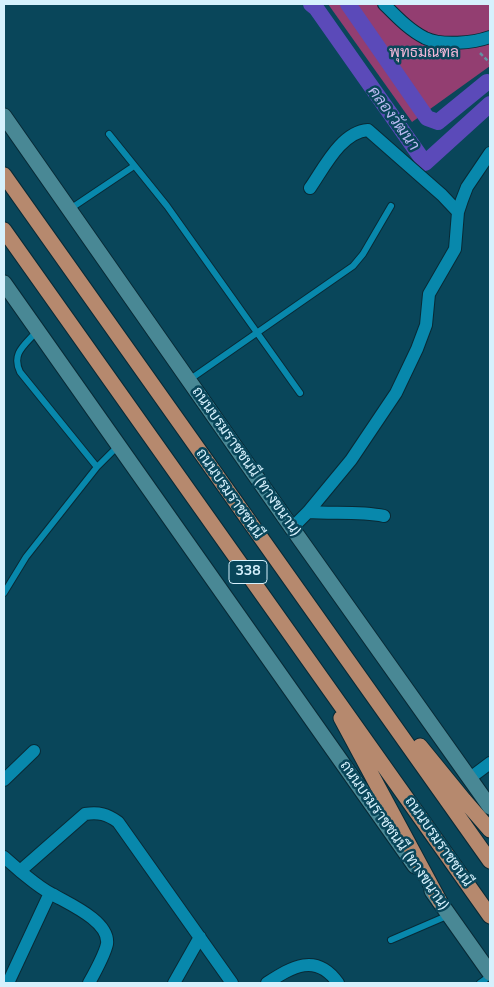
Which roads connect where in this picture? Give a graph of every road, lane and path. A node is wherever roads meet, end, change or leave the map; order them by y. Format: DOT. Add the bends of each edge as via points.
graph roads {
  1 [pos="384,4"];
  2 [pos="490,37"];
  3 [pos="4,116"];
  4 [pos="109,134"];
  5 [pos="490,153"];
  6 [pos="134,166"];
  7 [pos="4,175"];
  8 [pos="310,188"];
  9 [pos="391,206"];
  10 [pos="70,209"];
  11 [pos="458,212"];
  12 [pos="4,230"];
  13 [pos="4,283"];
  14 [pos="37,331"];
  15 [pos="257,334"];
  16 [pos="189,380"];
  17 [pos="300,393"];
  18 [pos="118,446"];
  19 [pos="97,467"];
  20 [pos="308,512"];
  21 [pos="384,516"];
  22 [pos="292,528"];
  23 [pos="4,592"];
  24 [pos="326,631"];
  25 [pos="307,656"];
  26 [pos="34,752"];
  27 [pos="490,763"];
  28 [pos="470,778"];
  29 [pos="4,780"];
  30 [pos="490,807"];
  31 [pos="490,830"];
  32 [pos="4,857"];
  33 [pos="490,861"];
  34 [pos="20,871"];
  35 [pos="50,893"];
  36 [pos="440,902"];
  37 [pos="449,915"];
  38 [pos="490,916"];
  39 [pos="200,937"];
  40 [pos="391,940"];
  41 [pos="490,974"];
  42 [pos="8,983"];
  43 [pos="89,983"];
  44 [pos="174,983"];
  45 [pos="232,983"];
  46 [pos="267,983"];
  47 [pos="338,983"];
  48 [pos="480,983"];
  1 -- 2 [label="street" via="405,25 426,39 469,42"];
  3 -- 10 [label="main road, ถนนบรมราชชนนี (ทางขนาน)"];
  4 -- 6 [label="lane"];
  5 -- 11 [label="street" via="467,187"];
  6 -- 10 [label="lane"];
  6 -- 15 [label="lane"];
  7 -- 24 [label="highway, ถนนบรมราชชนนี / 338"];
  8 -- 11 [label="street" via="341,144 354,134 368,130"];
  9 -- 15 [label="lane" via="353,266"];
  10 -- 16 [label="main road, ถนนบรมราชชนนี (ทางขนาน)"];
  11 -- 20 [label="street" via="455,249 429,294 426,325 396,394 351,460"];
  12 -- 25 [label="highway, ถนนบรมราชชนนี / 338"];
  13 -- 14 [label="main road, ถนนบรมราชชนนี (ทางขนาน) / 338"];
  14 -- 18 [label="main road, ถนนบรมราชชนนี (ทางขนาน) / 338"];
  14 -- 19 [label="lane" via="17,355 20,372"];
  15 -- 16 [label="lane"];
  15 -- 17 [label="lane"];
  16 -- 22 [label="main road, ถนนบรมราชชนนี (ทางขนาน)"];
  18 -- 19 [label="lane"];
  18 -- 36 [label="main road, ถนนบรมราชชนนี (ทางขนาน) / 338"];
  19 -- 23 [label="lane" via="26,557"];
  20 -- 21 [label="street"];
  20 -- 22 [label="street"];
  22 -- 28 [label="main road, ถนนบรมราชชนนี (ทางขนาน)"];
  24 -- 31 [label="highway"];
  24 -- 33 [label="highway, ถนนบรมราชชนนี / 338"];
  25 -- 36 [label="highway"];
  25 -- 38 [label="highway, ถนนบรมราชชนนี / 338"];
  26 -- 29 [label="street"];
  27 -- 28 [label="street"];
  28 -- 30 [label="main road, ถนนบรมราชชนนี (ทางขนาน)"];
  32 -- 34 [label="street"];
  34 -- 35 [label="street"];
  34 -- 39 [label="street" via="85,814 108,816 118,822"];
  35 -- 42 [label="street"];
  35 -- 43 [label="street" via="82,910 106,935 107,944"];
  36 -- 37 [label="main road, ถนนบรมราชชนนี (ทางขนาน) / 338"];
  37 -- 40 [label="lane"];
  37 -- 41 [label="main road, ถนนบรมราชชนนี (ทางขนาน) / 338"];
  39 -- 44 [label="street"];
  39 -- 45 [label="street"];
  41 -- 48 [label="lane"];
  46 -- 47 [label="street" via="303,964 332,974"];
}
